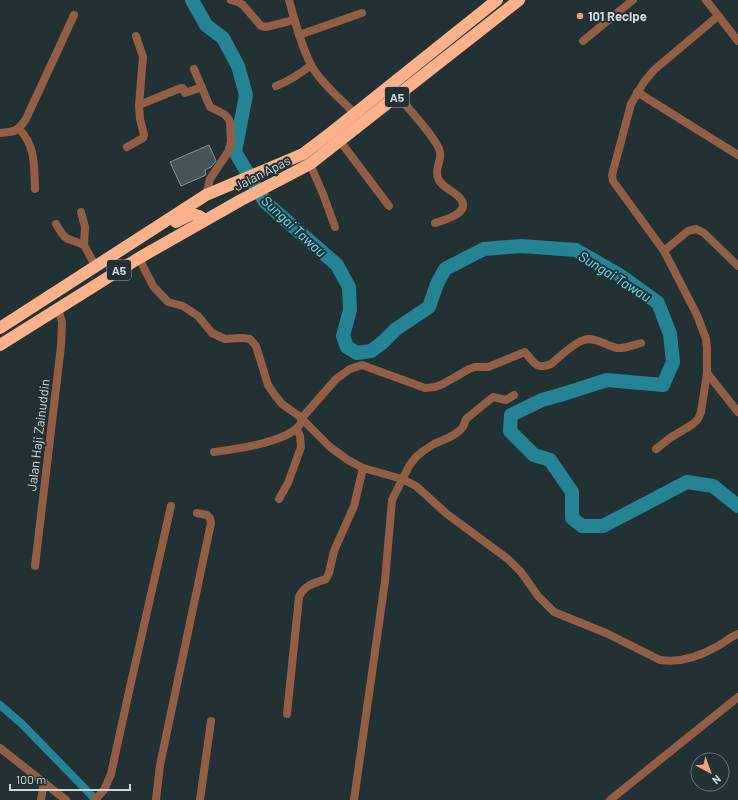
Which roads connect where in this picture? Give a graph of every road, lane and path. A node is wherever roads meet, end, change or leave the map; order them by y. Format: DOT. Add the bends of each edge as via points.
graph roads {
  1 [pos="232,0"];
  2 [pos="289,0"];
  3 [pos="497,0"];
  4 [pos="519,0"];
  5 [pos="633,0"];
  6 [pos="706,0"];
  7 [pos="362,13"];
  8 [pos="74,16"];
  9 [pos="718,16"];
  10 [pos="294,20"];
  11 [pos="300,35"];
  12 [pos="136,36"];
  13 [pos="583,41"];
  14 [pos="738,41"];
  15 [pos="311,65"];
  16 [pos="194,69"];
  17 [pos="276,86"];
  18 [pos="202,87"];
  19 [pos="637,92"];
  20 [pos="398,96"];
  21 [pos="139,104"];
  22 [pos="387,104"];
  23 [pos="355,114"];
  24 [pos="19,129"];
  25 [pos="0,133"];
  26 [pos="340,141"];
  27 [pos="127,147"];
  28 [pos="738,155"];
  29 [pos="310,164"];
  30 [pos="35,189"];
  31 [pos="206,194"];
  32 [pos="389,206"];
  33 [pos="81,212"];
  34 [pos="205,220"];
  35 [pos="435,223"];
  36 [pos="56,224"];
  37 [pos="158,226"];
  38 [pos="335,227"];
  39 [pos="84,245"];
  40 [pos="664,251"];
  41 [pos="139,258"];
  42 [pos="738,266"];
  43 [pos="96,267"];
  44 [pos="58,308"];
  45 [pos="0,328"];
  46 [pos="641,343"];
  47 [pos="0,345"];
  48 [pos="707,372"];
  49 [pos="514,395"];
  50 [pos="738,412"];
  51 [pos="302,420"];
  52 [pos="297,429"];
  53 [pos="656,449"];
  54 [pos="214,452"];
  55 [pos="363,468"];
  56 [pos="402,479"];
  57 [pos="280,498"];
  58 [pos="171,506"];
  59 [pos="197,513"];
  60 [pos="35,566"];
  61 [pos="738,634"];
  62 [pos="738,697"];
  63 [pos="288,714"];
  64 [pos="211,721"];
  65 [pos="0,748"];
  66 [pos="44,782"];
  67 [pos="41,800"];
  68 [pos="66,800"];
  69 [pos="95,800"];
  70 [pos="156,800"];
  71 [pos="200,800"];
  72 [pos="354,800"];
  73 [pos="610,800"];
  1 -- 10 [label="street" via="243,5 261,26"];
  2 -- 10 [label="street"];
  3 -- 23 [label="highway, Jalan Apas / A5"];
  4 -- 20 [label="highway, Jalan Apas / A5"];
  5 -- 13 [label="street"];
  6 -- 9 [label="street"];
  7 -- 11 [label="street"];
  8 -- 24 [label="street"];
  9 -- 14 [label="street"];
  9 -- 19 [label="street" via="654,70"];
  10 -- 11 [label="street"];
  11 -- 15 [label="street"];
  12 -- 21 [label="street" via="143,57"];
  15 -- 17 [label="street" via="302,73"];
  15 -- 23 [label="street"];
  16 -- 18 [label="street"];
  18 -- 21 [label="street" via="185,93 181,88"];
  18 -- 31 [label="street" via="210,107 228,118 231,142 228,152 210,179"];
  19 -- 28 [label="street"];
  19 -- 40 [label="street" via="631,104 612,175 613,181"];
  20 -- 22 [label="highway, Jalan Apas / A5"];
  20 -- 35 [label="street" via="438,144 441,156 436,174 438,180 463,202 458,215"];
  21 -- 27 [label="street" via="144,135"];
  22 -- 23 [label="highway" via="365,115"];
  22 -- 26 [label="highway, Jalan Apas / A5"];
  23 -- 31 [label="highway, Jalan Apas / A5" via="303,154"];
  24 -- 25 [label="street"];
  24 -- 30 [label="street" via="30,143 34,160"];
  26 -- 29 [label="highway, Jalan Apas / A5"];
  26 -- 32 [label="street"];
  29 -- 34 [label="highway, Jalan Apas / A5"];
  29 -- 38 [label="street"];
  31 -- 37 [label="highway, Jalan Apas / A5"];
  33 -- 39 [label="street" via="85,227"];
  34 -- 37 [label="highway" via="192,214 162,227"];
  34 -- 41 [label="highway, Jalan Apas / A5"];
  36 -- 39 [label="street" via="67,239"];
  37 -- 43 [label="highway, Jalan Apas / A5"];
  39 -- 43 [label="street"];
  40 -- 42 [label="street" via="688,231 696,229"];
  40 -- 48 [label="street" via="703,331 707,348"];
  41 -- 44 [label="highway, Jalan Apas / A5"];
  41 -- 51 [label="street" via="154,286 168,302 183,306 198,316 212,333 218,336 225,339 250,340 256,346 268,385 282,404"];
  43 -- 45 [label="highway, Jalan Apas / A5"];
  44 -- 47 [label="highway, Jalan Apas / A5"];
  44 -- 60 [label="street, Jalan Haji Zainuddin" via="62,322 61,346"];
  46 -- 51 [label="street" via="617,348 584,340 551,364 542,367 525,352 488,367 469,369 444,384 425,388 362,365 350,369 336,379"];
  48 -- 50 [label="street"];
  48 -- 53 [label="street" via="698,419"];
  49 -- 56 [label="street" via="506,400 493,397 466,419 458,432 424,450 413,461"];
  51 -- 52 [label="street"];
  51 -- 55 [label="street" via="330,446"];
  52 -- 54 [label="street" via="277,439"];
  52 -- 57 [label="street" via="301,447"];
  55 -- 56 [label="street"];
  55 -- 63 [label="street" via="354,506 334,551 330,573 326,578 306,586 299,597"];
  56 -- 61 [label="street" via="416,486 447,514 508,559 548,607 561,616 606,633 660,660 670,662 702,653"];
  56 -- 72 [label="street" via="392,500 385,581"];
  58 -- 69 [label="street" via="111,774 102,793"];
  59 -- 70 [label="street" via="207,515 211,523 160,765"];
  62 -- 73 [label="street"];
  64 -- 71 [label="street"];
  65 -- 66 [label="street"];
  66 -- 67 [label="street"];
  66 -- 68 [label="street"];
}
